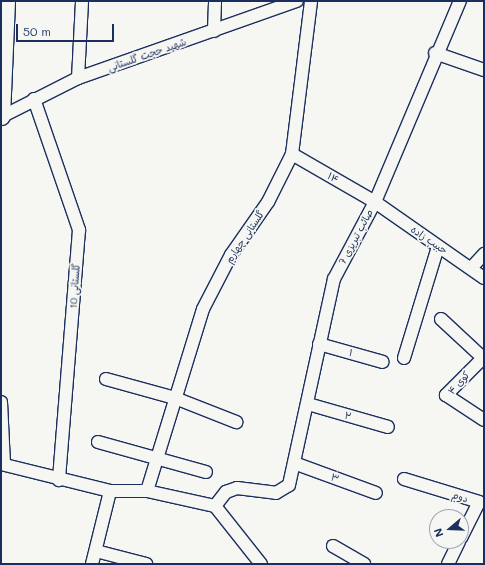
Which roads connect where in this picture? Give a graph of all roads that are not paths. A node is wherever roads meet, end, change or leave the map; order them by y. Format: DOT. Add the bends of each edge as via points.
graph roads {
  1 [pos="6,1"];
  2 [pos="82,1"];
  3 [pos="215,1"];
  4 [pos="297,1"];
  5 [pos="311,1"];
  6 [pos="460,1"];
  7 [pos="214,32"];
  8 [pos="435,53"];
  9 [pos="2,56"];
  10 [pos="484,70"];
  11 [pos="78,78"];
  12 [pos="34,99"];
  13 [pos="1,117"];
  14 [pos="292,154"];
  15 [pos="375,202"];
  16 [pos="438,247"];
  17 [pos="484,254"];
  18 [pos="472,267"];
  19 [pos="484,278"];
  20 [pos="441,319"];
  21 [pos="319,344"];
  22 [pos="404,358"];
  23 [pos="484,358"];
  24 [pos="383,362"];
  25 [pos="106,378"];
  26 [pos="175,398"];
  27 [pos="1,402"];
  28 [pos="308,404"];
  29 [pos="484,420"];
  30 [pos="236,422"];
  31 [pos="388,427"];
  32 [pos="98,442"];
  33 [pos="157,458"];
  34 [pos="294,463"];
  35 [pos="2,464"];
  36 [pos="206,472"];
  37 [pos="404,479"];
  38 [pos="59,480"];
  39 [pos="110,491"];
  40 [pos="147,491"];
  41 [pos="376,493"];
  42 [pos="215,506"];
  43 [pos="469,521"];
  44 [pos="333,546"];
  45 [pos="455,549"];
  46 [pos="96,551"];
  47 [pos="92,564"];
  48 [pos="146,564"];
  49 [pos="260,564"];
  50 [pos="364,564"];
  51 [pos="448,564"];
  1 -- 9 [label="street"];
  2 -- 11 [label="street"];
  3 -- 7 [label="street"];
  4 -- 7 [label="street, شهید حجت گلستانی"];
  5 -- 14 [label="street, گلستانی چهارم"];
  6 -- 8 [label="street, صائب تبریزی 7"];
  7 -- 11 [label="street, شهید حجت گلستانی"];
  8 -- 10 [label="street"];
  8 -- 15 [label="street, صائب تبریزی 7" via="412,119"];
  9 -- 13 [label="street"];
  11 -- 12 [label="street, شهید حجت گلستانی"];
  12 -- 13 [label="street, شهید حجت گلستانی"];
  12 -- 38 [label="street, گلستانی 10" via="79,230"];
  14 -- 15 [label="street, ۱۴"];
  14 -- 26 [label="street, گلستانی چهارم" via="268,202 231,255 203,309"];
  15 -- 16 [label="street, حبیب زاده"];
  15 -- 21 [label="street, صائب تبریزی 7" via="334,279"];
  16 -- 18 [label="street, حبیب زاده"];
  16 -- 22 [label="street"];
  17 -- 18 [label="street"];
  18 -- 19 [label="street, حبیب زاده"];
  20 -- 23 [label="street"];
  21 -- 24 [label="street, ۱"];
  21 -- 28 [label="street, صائب تبریزی 7"];
  23 -- 29 [label="street, کوی ۴" via="446,395"];
  25 -- 26 [label="street"];
  26 -- 30 [label="street"];
  26 -- 33 [label="street, گلستانی چهارم"];
  27 -- 35 [label="street"];
  28 -- 31 [label="street, ۲"];
  28 -- 34 [label="street, صائب تبریزی 7"];
  32 -- 33 [label="street"];
  33 -- 36 [label="street"];
  33 -- 40 [label="street, گلستانی چهارم"];
  34 -- 41 [label="street, ۳"];
  34 -- 42 [label="street, صائب تبریزی 7" via="289,485 276,493 237,488 226,492"];
  35 -- 38 [label="street"];
  37 -- 43 [label="street, دوم" via="478,502"];
  38 -- 39 [label="street"];
  39 -- 40 [label="street"];
  39 -- 46 [label="street"];
  40 -- 42 [label="street"];
  42 -- 49 [label="street"];
  44 -- 50 [label="street"];
  45 -- 51 [label="street"];
  46 -- 47 [label="street"];
  46 -- 48 [label="street"];
}
